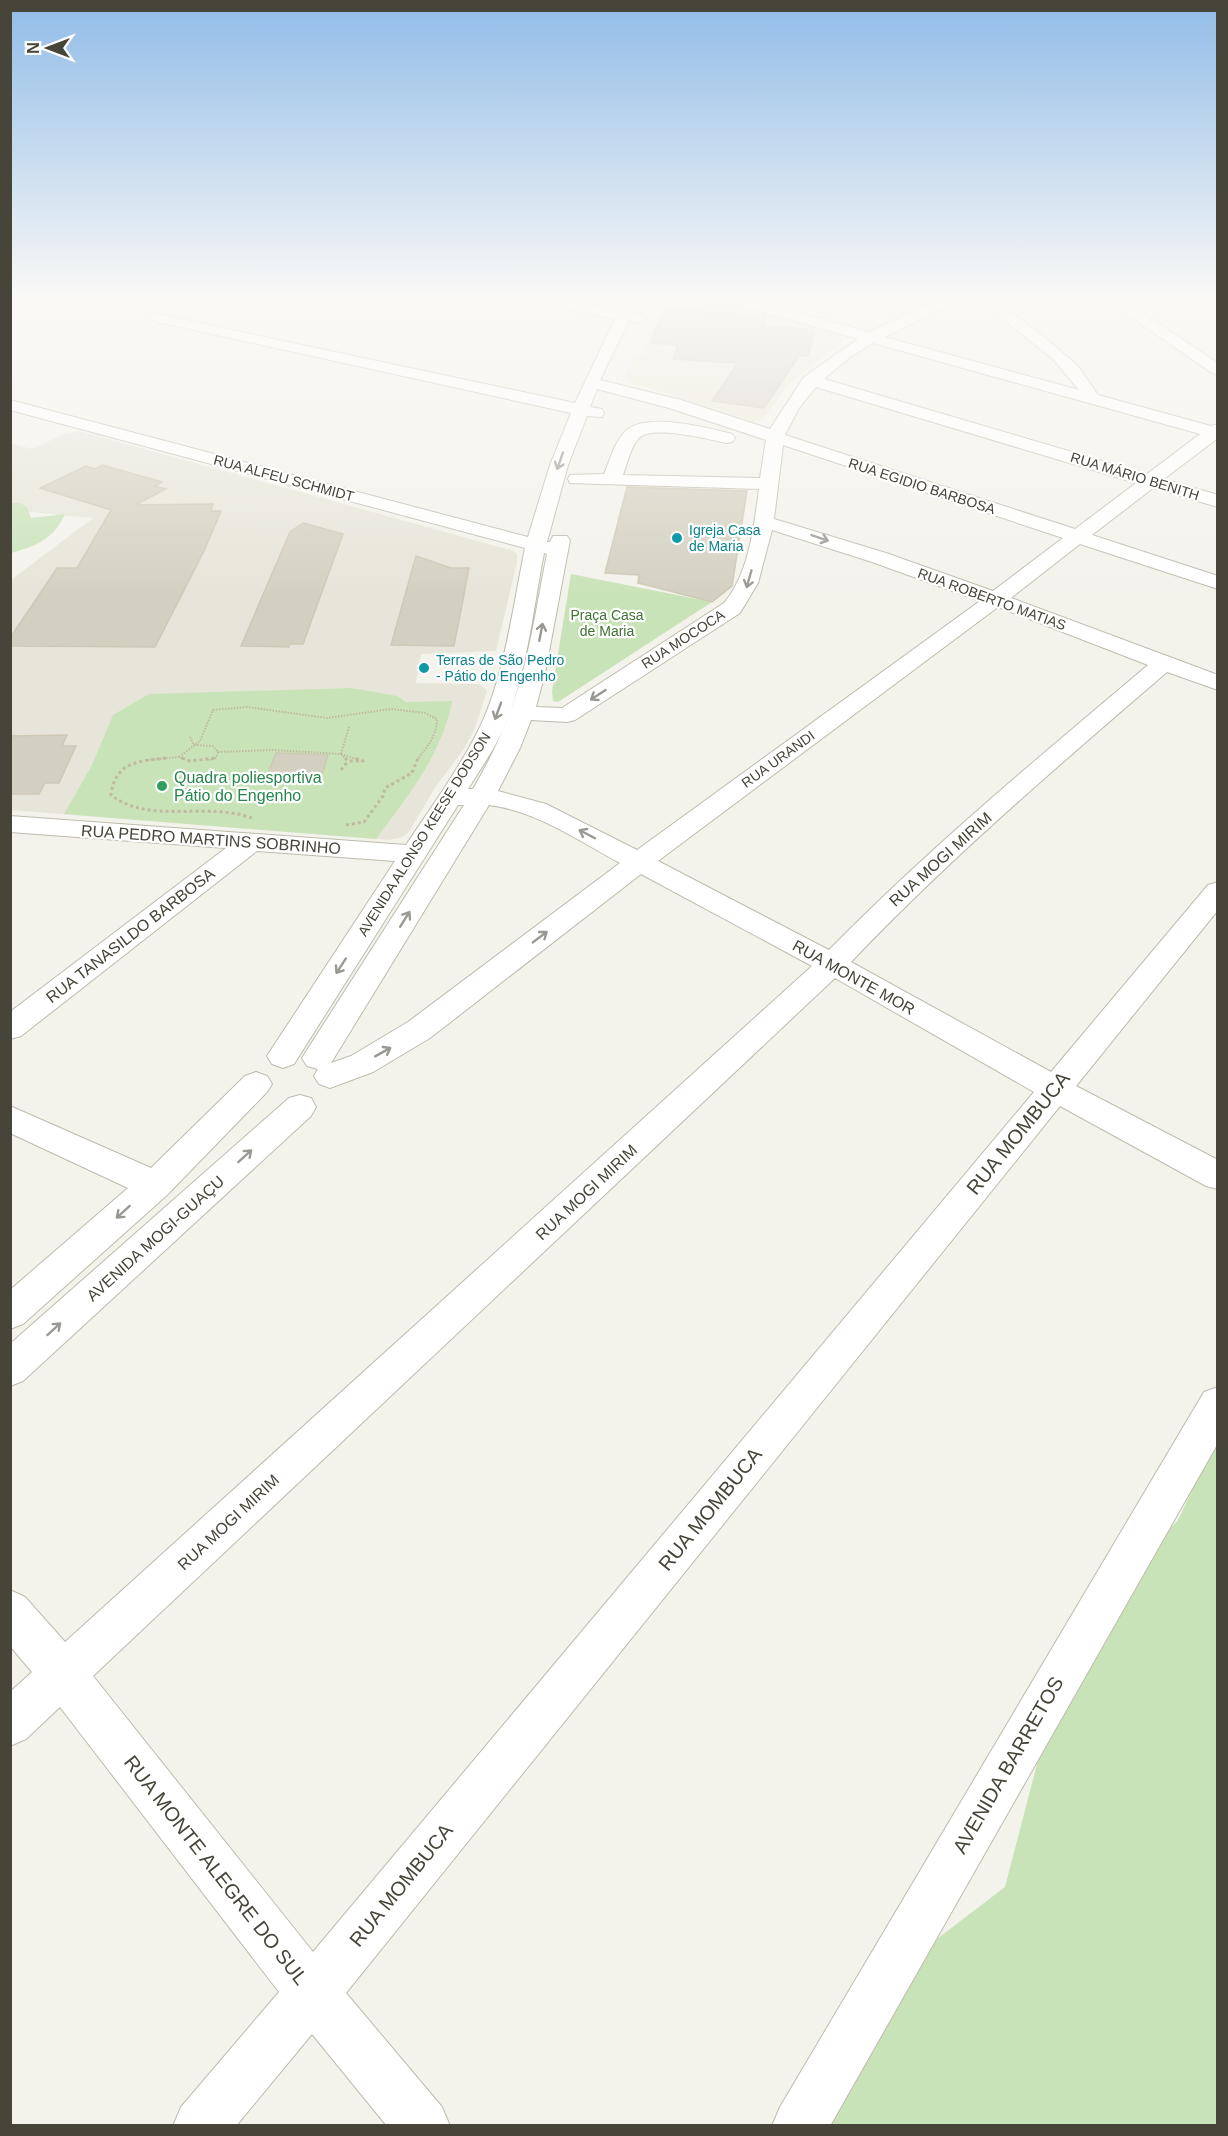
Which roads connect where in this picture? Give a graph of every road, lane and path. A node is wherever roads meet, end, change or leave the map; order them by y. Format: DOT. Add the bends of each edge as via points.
graph roads {
  1 [pos="521,397"];
  2 [pos="594,397"];
  3 [pos="646,397"];
  4 [pos="799,397"];
  5 [pos="866,397"];
  6 [pos="1091,397"];
  7 [pos="10,405"];
  8 [pos="587,411"];
  9 [pos="1215,430"];
  10 [pos="764,448"];
  11 [pos="577,479"];
  12 [pos="611,479"];
  13 [pos="1150,481"];
  14 [pos="769,484"];
  15 [pos="1218,501"];
  16 [pos="764,522"];
  17 [pos="1077,536"];
  18 [pos="547,548"];
  19 [pos="1218,583"];
  20 [pos="996,599"];
  21 [pos="1163,664"];
  22 [pos="1218,683"];
  23 [pos="522,713"];
  24 [pos="349,727"];
  25 [pos="190,737"];
  26 [pos="194,745"];
  27 [pos="218,752"];
  28 [pos="341,754"];
  29 [pos="179,757"];
  30 [pos="348,761"];
  31 [pos="341,770"];
  32 [pos="483,795"];
  33 [pos="450,798"];
  34 [pos="10,824"];
  35 [pos="340,825"];
  36 [pos="257,831"];
  37 [pos="412,854"];
  38 [pos="639,862"];
  39 [pos="1218,891"];
  40 [pos="832,964"];
  41 [pos="10,1028"];
  42 [pos="283,1056"];
  43 [pos="324,1067"];
  44 [pos="256,1084"];
  45 [pos="1055,1089"];
  46 [pos="300,1107"];
  47 [pos="10,1118"];
  48 [pos="1218,1176"];
  49 [pos="155,1185"];
  50 [pos="10,1313"];
  51 [pos="10,1369"];
  52 [pos="1218,1405"];
  53 [pos="10,1612"];
  54 [pos="63,1674"];
  55 [pos="10,1724"];
  56 [pos="312,1993"];
  57 [pos="200,2126"];
  58 [pos="423,2126"];
  59 [pos="799,2126"];
  1 -- 8 [label="street"];
  2 -- 8 [label="street, AVENIDA ALONSO KEESE DODSON"];
  3 -- 10 [label="street, RUA EGIDIO BARBOSA" via="675,404"];
  4 -- 10 [label="street, RUA MOCOCA"];
  5 -- 13 [label="street, RUA MÁRIO BENITH"];
  6 -- 9 [label="street"];
  7 -- 18 [label="street, RUA ALFEU SCHMIDT"];
  8 -- 11 [label="street, AVENIDA ALONSO KEESE DODSON"];
  8 -- 18 [label="street, AVENIDA ALONSO KEESE DODSON, one-way" via="559,465"];
  9 -- 13 [label="street, RUA URANDI"];
  10 -- 12 [label="street" via="693,431 640,430 627,443"];
  10 -- 14 [label="street, RUA MOCOCA"];
  10 -- 17 [label="street, RUA EGIDIO BARBOSA"];
  11 -- 12 [label="street"];
  11 -- 18 [label="street, AVENIDA ALONSO KEESE DODSON"];
  12 -- 14 [label="street"];
  13 -- 15 [label="street, RUA MÁRIO BENITH"];
  13 -- 17 [label="street, RUA URANDI"];
  14 -- 16 [label="street, RUA MOCOCA"];
  16 -- 20 [label="street, RUA ROBERTO MATIAS, one-way"];
  16 -- 23 [label="street, RUA MOCOCA, one-way" via="748,586 732,608 567,715"];
  17 -- 19 [label="street, RUA EGIDIO BARBOSA"];
  17 -- 20 [label="street, RUA URANDI"];
  23 -- 18 [label="street, AVENIDA ALONSO KEESE DODSON, one-way" via="534,673"];
  18 -- 33 [label="street, AVENIDA ALONSO KEESE DODSON, one-way" via="499,711"];
  20 -- 21 [label="street, RUA ROBERTO MATIAS"];
  20 -- 38 [label="street, RUA URANDI"];
  21 -- 22 [label="street, RUA ROBERTO MATIAS"];
  21 -- 40 [label="street, RUA MOGI MIRIM" via="897,897"];
  23 -- 32 [label="street, AVENIDA ALONSO KEESE DODSON"];
  24 -- 28 [label="path"];
  25 -- 26 [label="path"];
  26 -- 27 [label="path" via="213,746"];
  26 -- 29 [label="path"];
  26 -- 35 [label="path" via="200,741 213,710 247,707 327,718 391,709 425,713 437,719 435,741 415,763 412,773 386,788 364,822"];
  27 -- 28 [label="path"];
  27 -- 29 [label="path" via="216,758 204,761"];
  28 -- 30 [label="path"];
  28 -- 30 [label="path" via="363,761"];
  29 -- 36 [label="path" via="133,761 122,770 111,795 126,806 220,810"];
  30 -- 31 [label="path"];
  32 -- 33 [label="street"];
  38 -- 32 [label="street, RUA MONTE MOR, one-way" via="528,805"];
  43 -- 32 [label="street, AVENIDA ALONSO KEESE DODSON, one-way"];
  33 -- 37 [label="street, AVENIDA ALONSO KEESE DODSON"];
  34 -- 36 [label="street, RUA PEDRO MARTINS SOBRINHO"];
  36 -- 37 [label="street, RUA PEDRO MARTINS SOBRINHO"];
  36 -- 41 [label="street, RUA TANASILDO BARBOSA"];
  37 -- 42 [label="street, AVENIDA ALONSO KEESE DODSON, one-way"];
  38 -- 40 [label="street, RUA MONTE MOR"];
  43 -- 38 [label="street, RUA URANDI, one-way" via="362,1064 419,1030"];
  39 -- 45 [label="street, RUA MOMBUCA"];
  40 -- 45 [label="street, RUA MONTE MOR"];
  40 -- 54 [label="street, RUA MOGI MIRIM"];
  42 -- 43 [label="street" via="296,1053"];
  42 -- 44 [label="street" via="264,1067"];
  43 -- 46 [label="street" via="322,1095"];
  44 -- 46 [label="street" via="264,1101 274,1107"];
  44 -- 49 [label="street"];
  45 -- 48 [label="street, RUA MONTE MOR"];
  45 -- 56 [label="street, RUA MOMBUCA"];
  51 -- 46 [label="street, AVENIDA MOGI-GUAÇU, one-way"];
  47 -- 49 [label="street"];
  49 -- 50 [label="street, one-way"];
  52 -- 59 [label="street, AVENIDA BARRETOS"];
  53 -- 54 [label="street, RUA MONTE ALEGRE DO SUL"];
  54 -- 55 [label="street, RUA MOGI MIRIM"];
  54 -- 56 [label="street, RUA MONTE ALEGRE DO SUL"];
  56 -- 57 [label="street, RUA MOMBUCA"];
  56 -- 58 [label="street, RUA MONTE ALEGRE DO SUL"];
}
